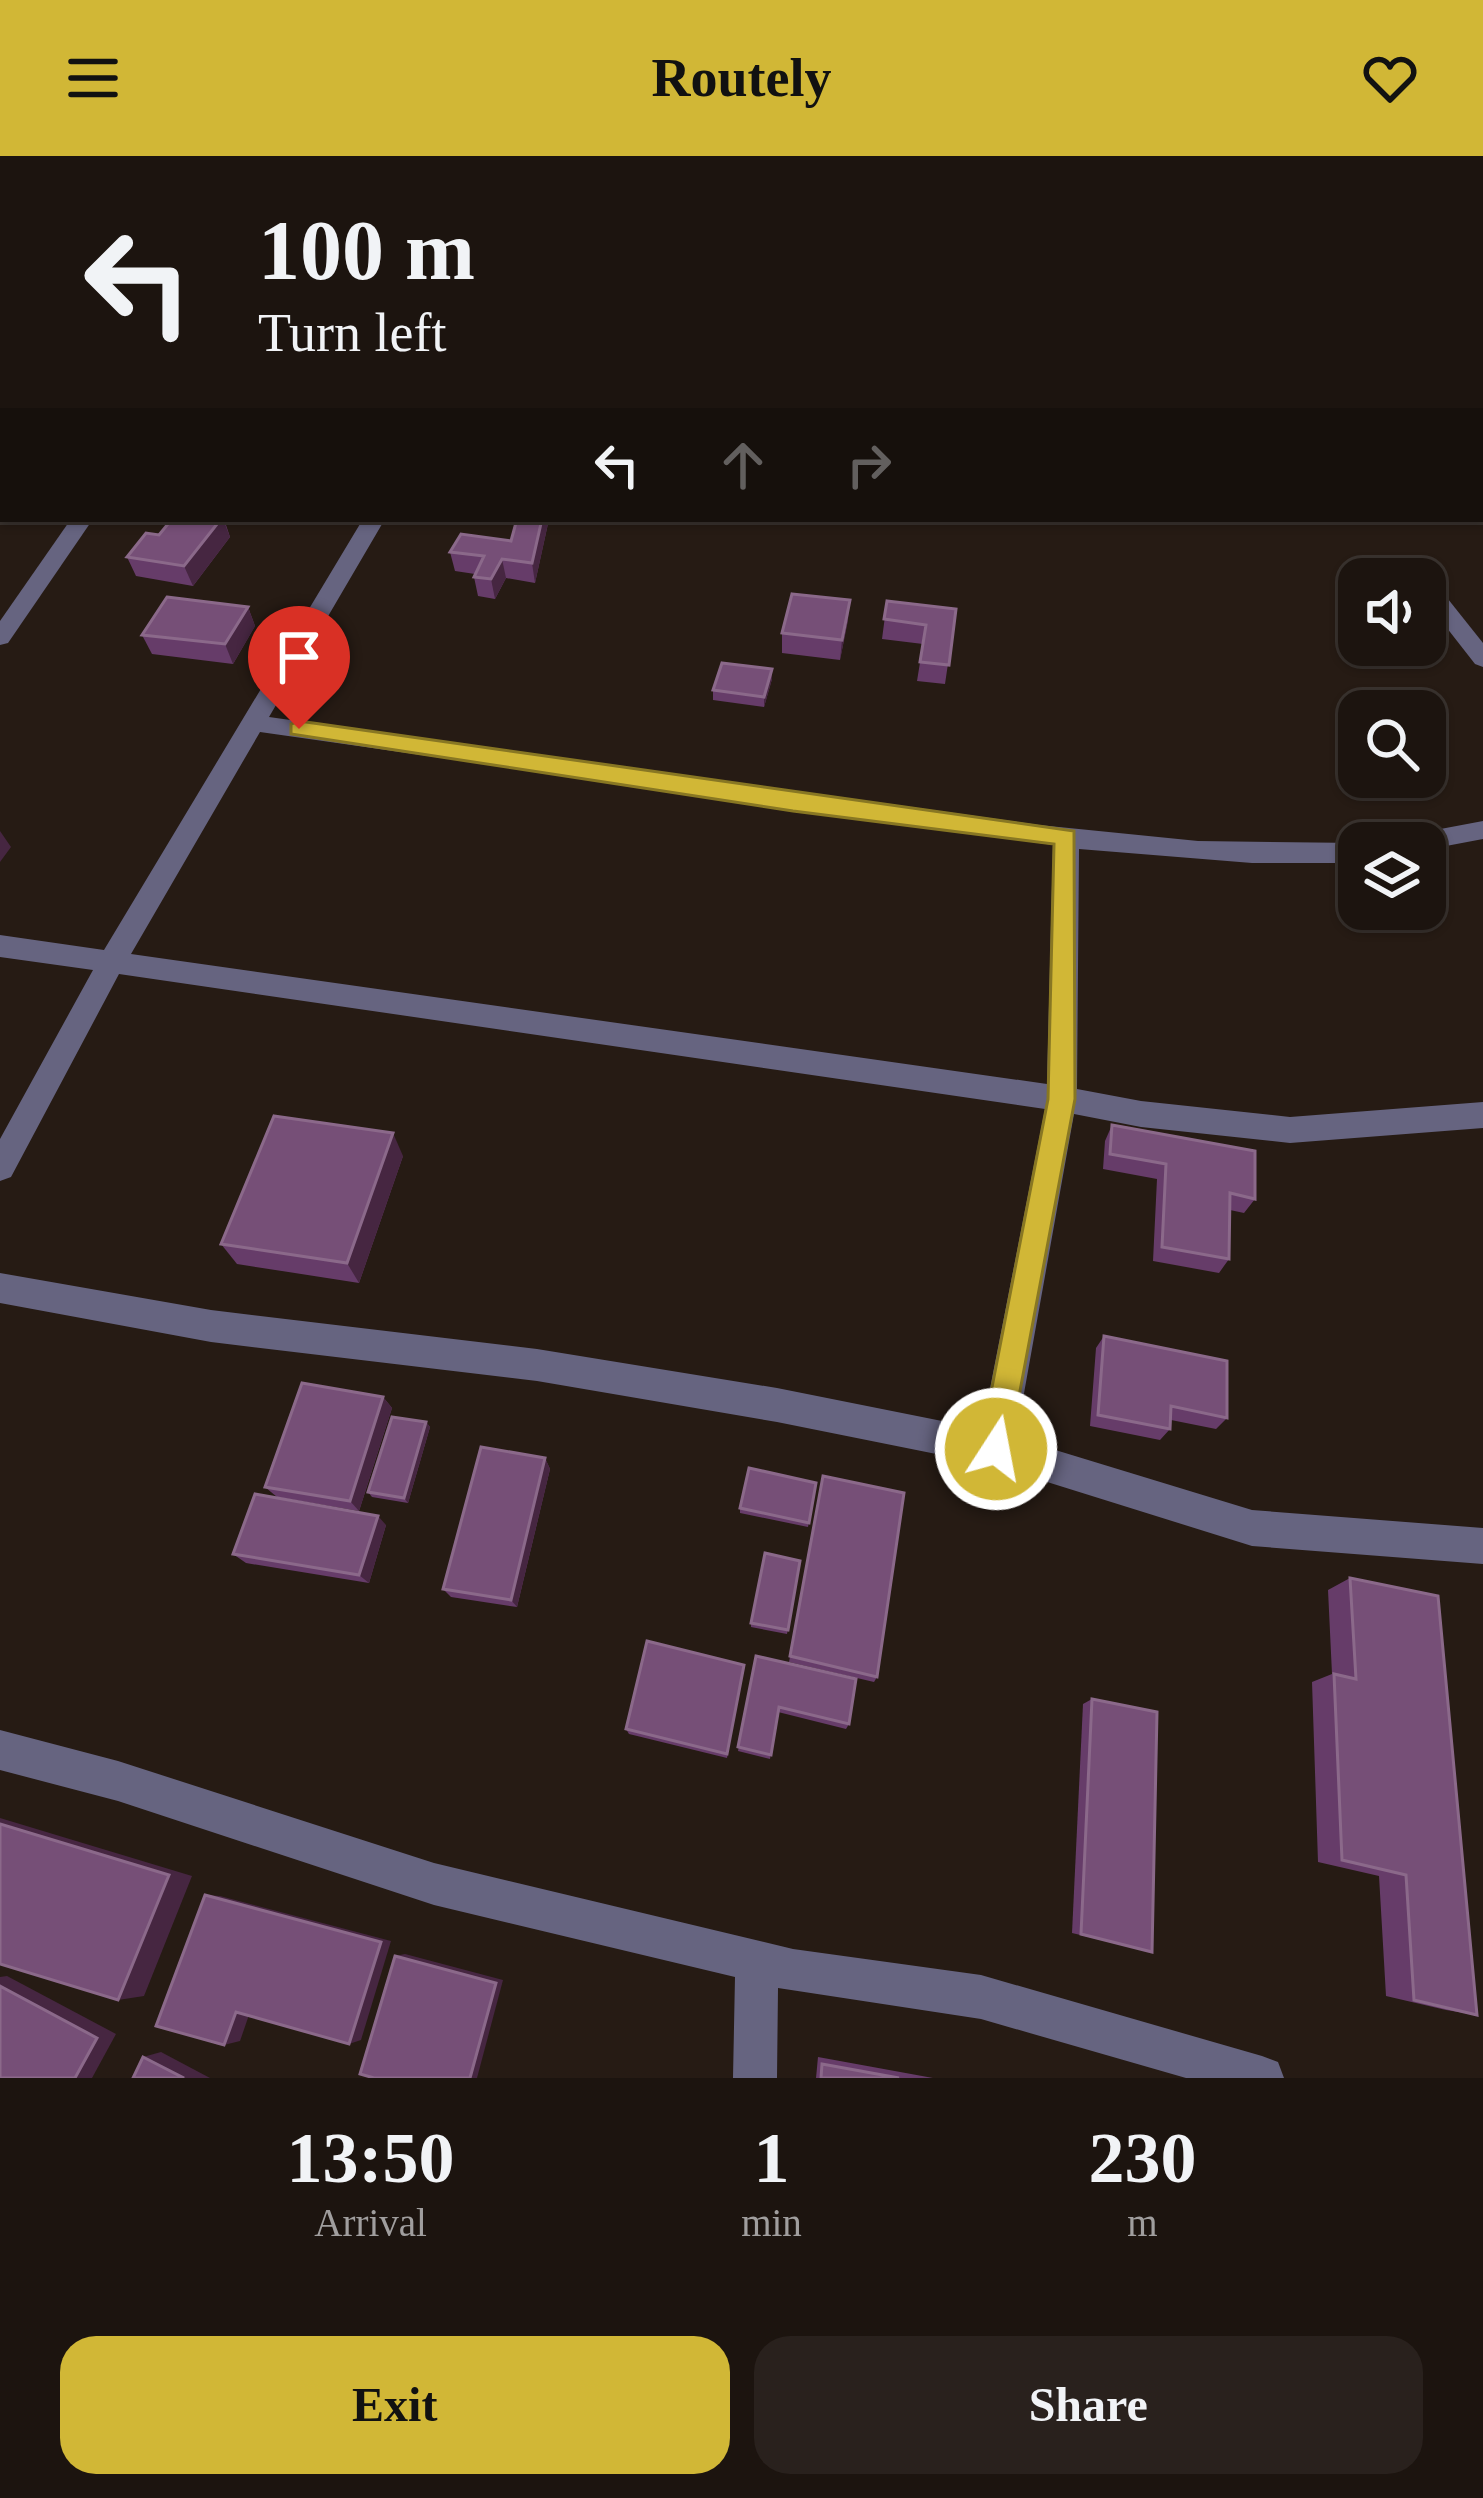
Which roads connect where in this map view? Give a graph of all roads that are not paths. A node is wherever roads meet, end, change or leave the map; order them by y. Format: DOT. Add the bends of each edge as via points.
graph roads {
  1 [pos="80,522"];
  2 [pos="372,522"];
  3 [pos="1446,612"];
  4 [pos="0,638"];
  5 [pos="1483,659"];
  6 [pos="256,723"];
  7 [pos="1483,830"];
  8 [pos="1066,837"];
  9 [pos="1446,837"];
  10 [pos="1338,853"];
  11 [pos="0,946"];
  12 [pos="111,963"];
  13 [pos="1062,1099"];
  14 [pos="1483,1115"];
  15 [pos="0,1168"];
  16 [pos="0,1288"];
  17 [pos="996,1449"];
  18 [pos="1483,1546"];
  19 [pos="0,1750"];
  20 [pos="757,1962"];
  21 [pos="755,2078"];
  22 [pos="1262,2078"];
  1 -- 4 [label="street"];
  2 -- 6 [label="street"];
  3 -- 5 [label="street"];
  6 -- 8 [label="street"];
  6 -- 12 [label="street"];
  7 -- 9 [label="street"];
  8 -- 10 [label="street" via="1213,854"];
  8 -- 13 [label="street"];
  11 -- 12 [label="street"];
  12 -- 13 [label="street"];
  12 -- 15 [label="street"];
  13 -- 14 [label="street" via="1290,1130"];
  13 -- 17 [label="street"];
  16 -- 17 [label="street" via="211,1326 537,1365"];
  17 -- 18 [label="street" via="1252,1528"];
  19 -- 20 [label="street" via="434,1884"];
  20 -- 21 [label="street"];
  20 -- 22 [label="street" via="981,1997"];
}
